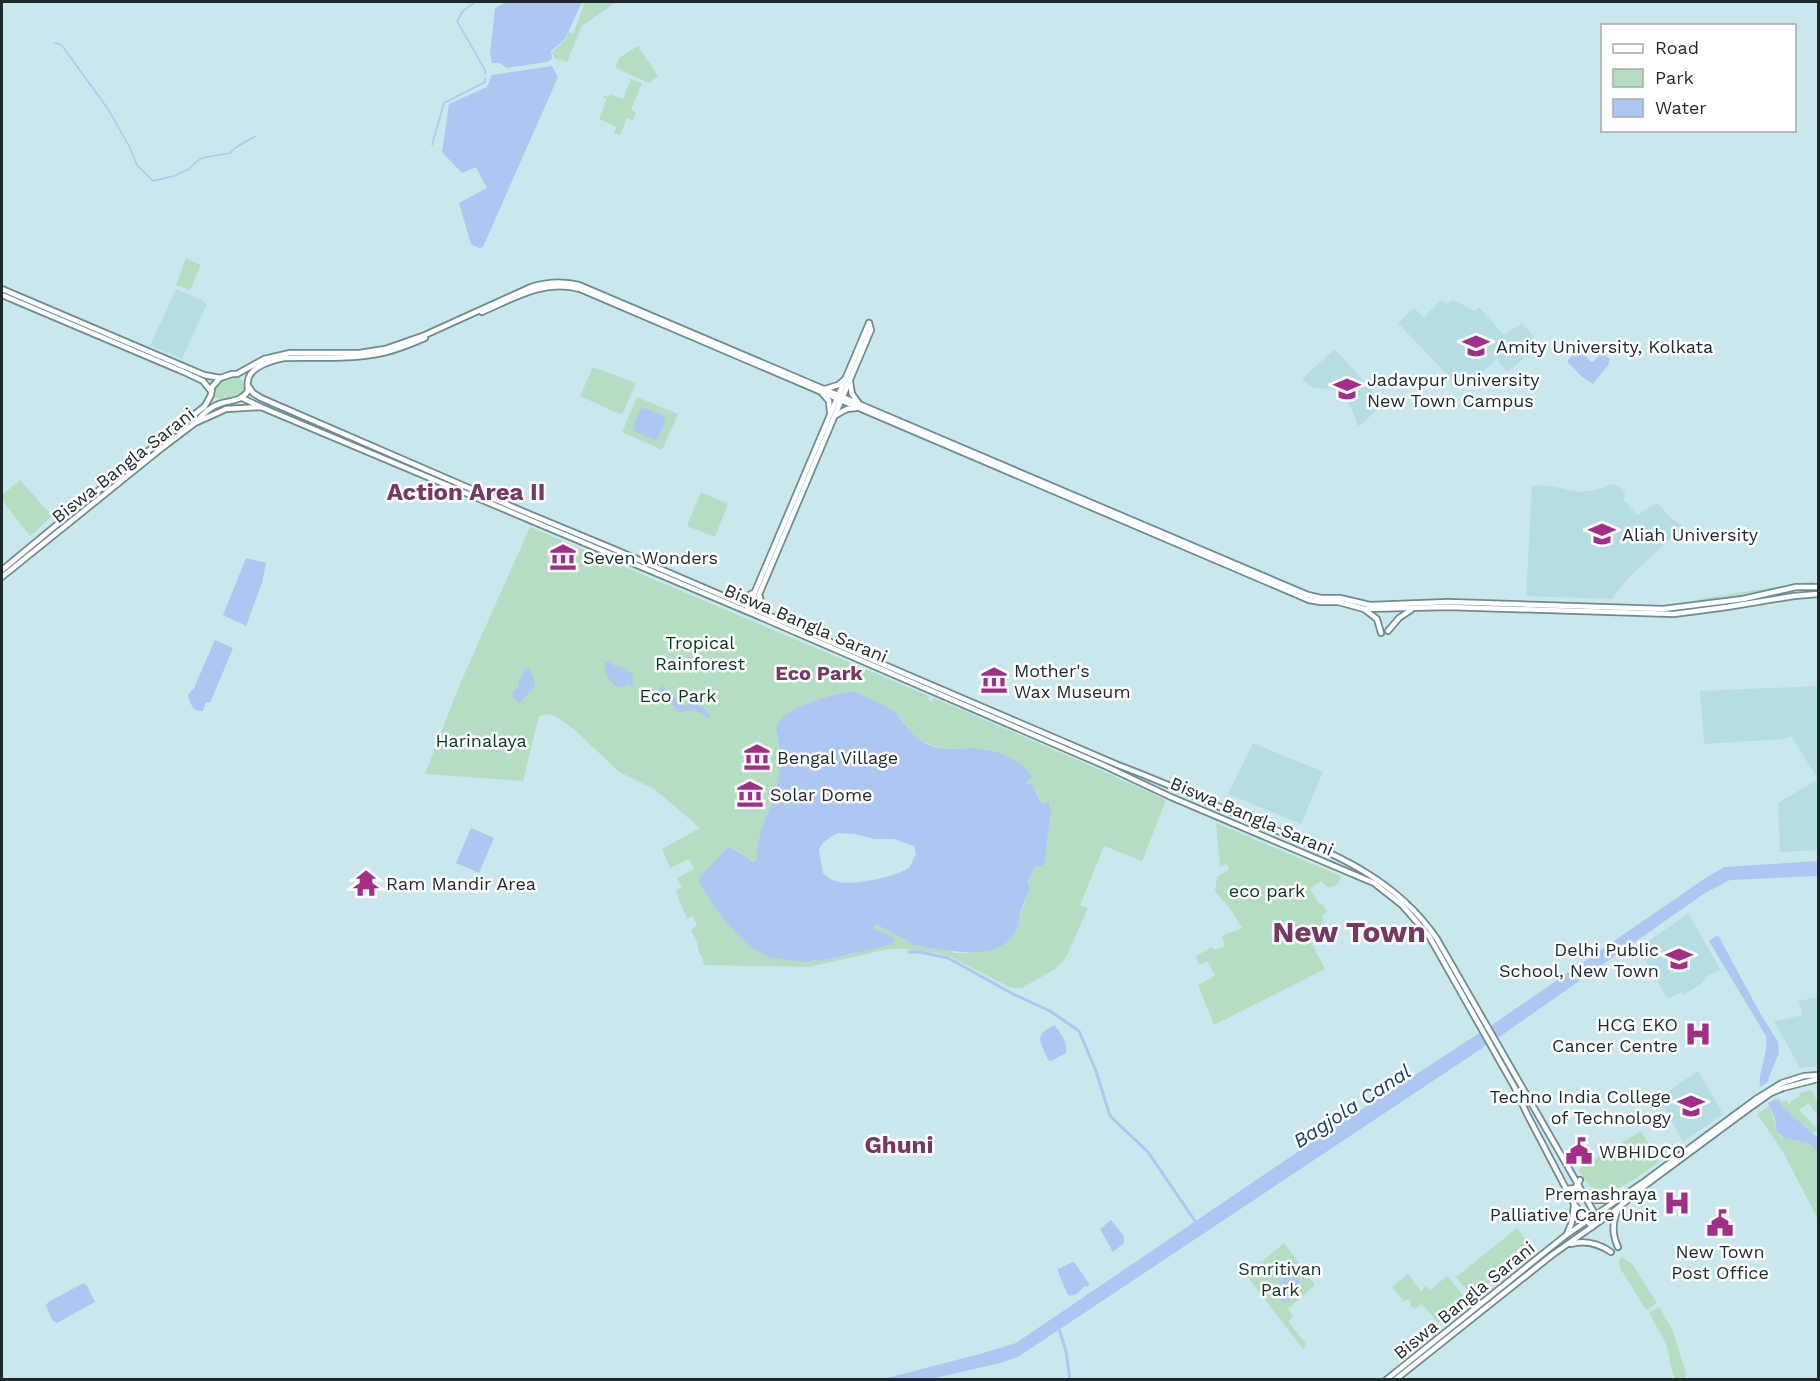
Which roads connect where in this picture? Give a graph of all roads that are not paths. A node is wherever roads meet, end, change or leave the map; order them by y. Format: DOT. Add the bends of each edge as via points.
graph roads {
  1 [pos="2,289"];
  2 [pos="2,295"];
  3 [pos="868,325"];
  4 [pos="237,374"];
  5 [pos="220,378"];
  6 [pos="848,379"];
  7 [pos="248,384"];
  8 [pos="822,390"];
  9 [pos="211,393"];
  10 [pos="840,397"];
  11 [pos="241,398"];
  12 [pos="222,403"];
  13 [pos="860,406"];
  14 [pos="261,407"];
  15 [pos="832,416"];
  16 [pos="196,426"];
  17 [pos="2,570"];
  18 [pos="764,576"];
  19 [pos="2,577"];
  20 [pos="1818,587"];
  21 [pos="760,591"];
  22 [pos="754,592"];
  23 [pos="1818,594"];
  24 [pos="731,600"];
  25 [pos="1413,608"];
  26 [pos="1364,609"];
  27 [pos="750,610"];
  28 [pos="770,616"];
  29 [pos="1388,631"];
  30 [pos="1382,633"];
  31 [pos="1483,1026"];
  32 [pos="1493,1045"];
  33 [pos="1818,1075"];
  34 [pos="1818,1080"];
  35 [pos="1788,1086"];
  36 [pos="1785,1093"];
  37 [pos="1578,1182"];
  38 [pos="1646,1183"];
  39 [pos="1639,1188"];
  40 [pos="1567,1189"];
  41 [pos="1582,1194"];
  42 [pos="1619,1195"];
  43 [pos="1574,1204"];
  44 [pos="1619,1207"];
  45 [pos="1595,1215"];
  46 [pos="1587,1220"];
  47 [pos="1599,1221"];
  48 [pos="1592,1227"];
  49 [pos="1565,1236"];
  50 [pos="1567,1245"];
  51 [pos="1618,1247"];
  52 [pos="1556,1250"];
  53 [pos="1611,1252"];
  54 [pos="1386,1380"];
  55 [pos="1395,1380"];
  1 -- 5 [label="main road" via="204,375"];
  2 -- 9 [label="main road" via="201,380"];
  3 -- 6 [label="main road"];
  4 -- 5 [label="main road"];
  4 -- 7 [label="main road"];
  4 -- 8 [label="main road" via="261,360 284,354 385,349 531,287 563,282 579,285"];
  5 -- 9 [label="main road"];
  6 -- 8 [label="main road"];
  6 -- 10 [label="main road"];
  6 -- 13 [label="main road"];
  7 -- 8 [label="main road" via="253,371 279,359 383,353 533,289 559,286 579,289"];
  7 -- 11 [label="main road" via="247,393"];
  7 -- 24 [label="main road, Biswa Bangla Sarani" via="261,398 341,429"];
  8 -- 10 [label="main road"];
  8 -- 15 [label="main road"];
  9 -- 12 [label="main road"];
  9 -- 17 [label="main road, Biswa Bangla Sarani" via="205,406"];
  10 -- 13 [label="main road"];
  10 -- 15 [label="main road"];
  11 -- 12 [label="main road"];
  11 -- 14 [label="main road"];
  12 -- 16 [label="main road" via="208,410"];
  13 -- 15 [label="main road"];
  13 -- 20 [label="main road" via="1321,598 1370,605 1448,602 1663,609 1743,599 1796,587"];
  13 -- 26 [label="main road" via="1294,595"];
  14 -- 16 [label="main road, Biswa Bangla Sarani" via="226,410"];
  14 -- 27 [label="main road, Biswa Bangla Sarani"];
  15 -- 18 [label="main road"];
  16 -- 19 [label="main road, Biswa Bangla Sarani" via="187,429"];
  18 -- 21 [label="main road"];
  18 -- 22 [label="main road"];
  21 -- 27 [label="main road"];
  21 -- 28 [label="main road" via="761,604"];
  22 -- 24 [label="main road"];
  22 -- 27 [label="main road"];
  23 -- 25 [label="main road" via="1674,614"];
  24 -- 27 [label="main road, Biswa Bangla Sarani"];
  25 -- 26 [label="main road"];
  25 -- 29 [label="main road"];
  26 -- 30 [label="main road" via="1377,619"];
  27 -- 28 [label="main road, Biswa Bangla Sarani"];
  27 -- 31 [label="main road, Biswa Bangla Sarani" via="1374,883 1402,905 1425,931"];
  28 -- 31 [label="main road, Biswa Bangla Sarani" via="1347,861 1384,884 1423,921 1443,948"];
  31 -- 32 [label="main road, Biswa Bangla Sarani"];
  32 -- 37 [label="main road, Biswa Bangla Sarani" via="1537,1110"];
  32 -- 40 [label="main road, Biswa Bangla Sarani" via="1526,1116"];
  33 -- 38 [label="main road" via="1772,1088"];
  34 -- 35 [label="main road"];
  35 -- 36 [label="main road"];
  35 -- 38 [label="main road" via="1747,1110"];
  37 -- 40 [label="main road"];
  37 -- 41 [label="main road, Biswa Bangla Sarani"];
  38 -- 39 [label="main road"];
  38 -- 42 [label="main road, Biswa Bangla Sarani"];
  38 -- 44 [label="main road, Biswa Bangla Sarani"];
  40 -- 43 [label="main road, Biswa Bangla Sarani"];
  41 -- 42 [label="main road" via="1600,1201 1611,1201"];
  41 -- 45 [label="main road, Biswa Bangla Sarani"];
  42 -- 45 [label="main road, Biswa Bangla Sarani"];
  43 -- 46 [label="main road, Biswa Bangla Sarani"];
  43 -- 49 [label="main road"];
  44 -- 47 [label="main road, Biswa Bangla Sarani"];
  44 -- 51 [label="main road" via="1613,1226"];
  45 -- 46 [label="main road, Biswa Bangla Sarani"];
  45 -- 47 [label="main road, Biswa Bangla Sarani"];
  46 -- 48 [label="main road, Biswa Bangla Sarani"];
  46 -- 49 [label="main road, Biswa Bangla Sarani"];
  47 -- 48 [label="main road, Biswa Bangla Sarani"];
  48 -- 50 [label="main road, Biswa Bangla Sarani"];
  49 -- 52 [label="main road, Biswa Bangla Sarani"];
  50 -- 52 [label="main road, Biswa Bangla Sarani"];
  50 -- 53 [label="main road" via="1589,1243"];
  52 -- 54 [label="main road, Biswa Bangla Sarani"];
  52 -- 55 [label="main road, Biswa Bangla Sarani"];
}
